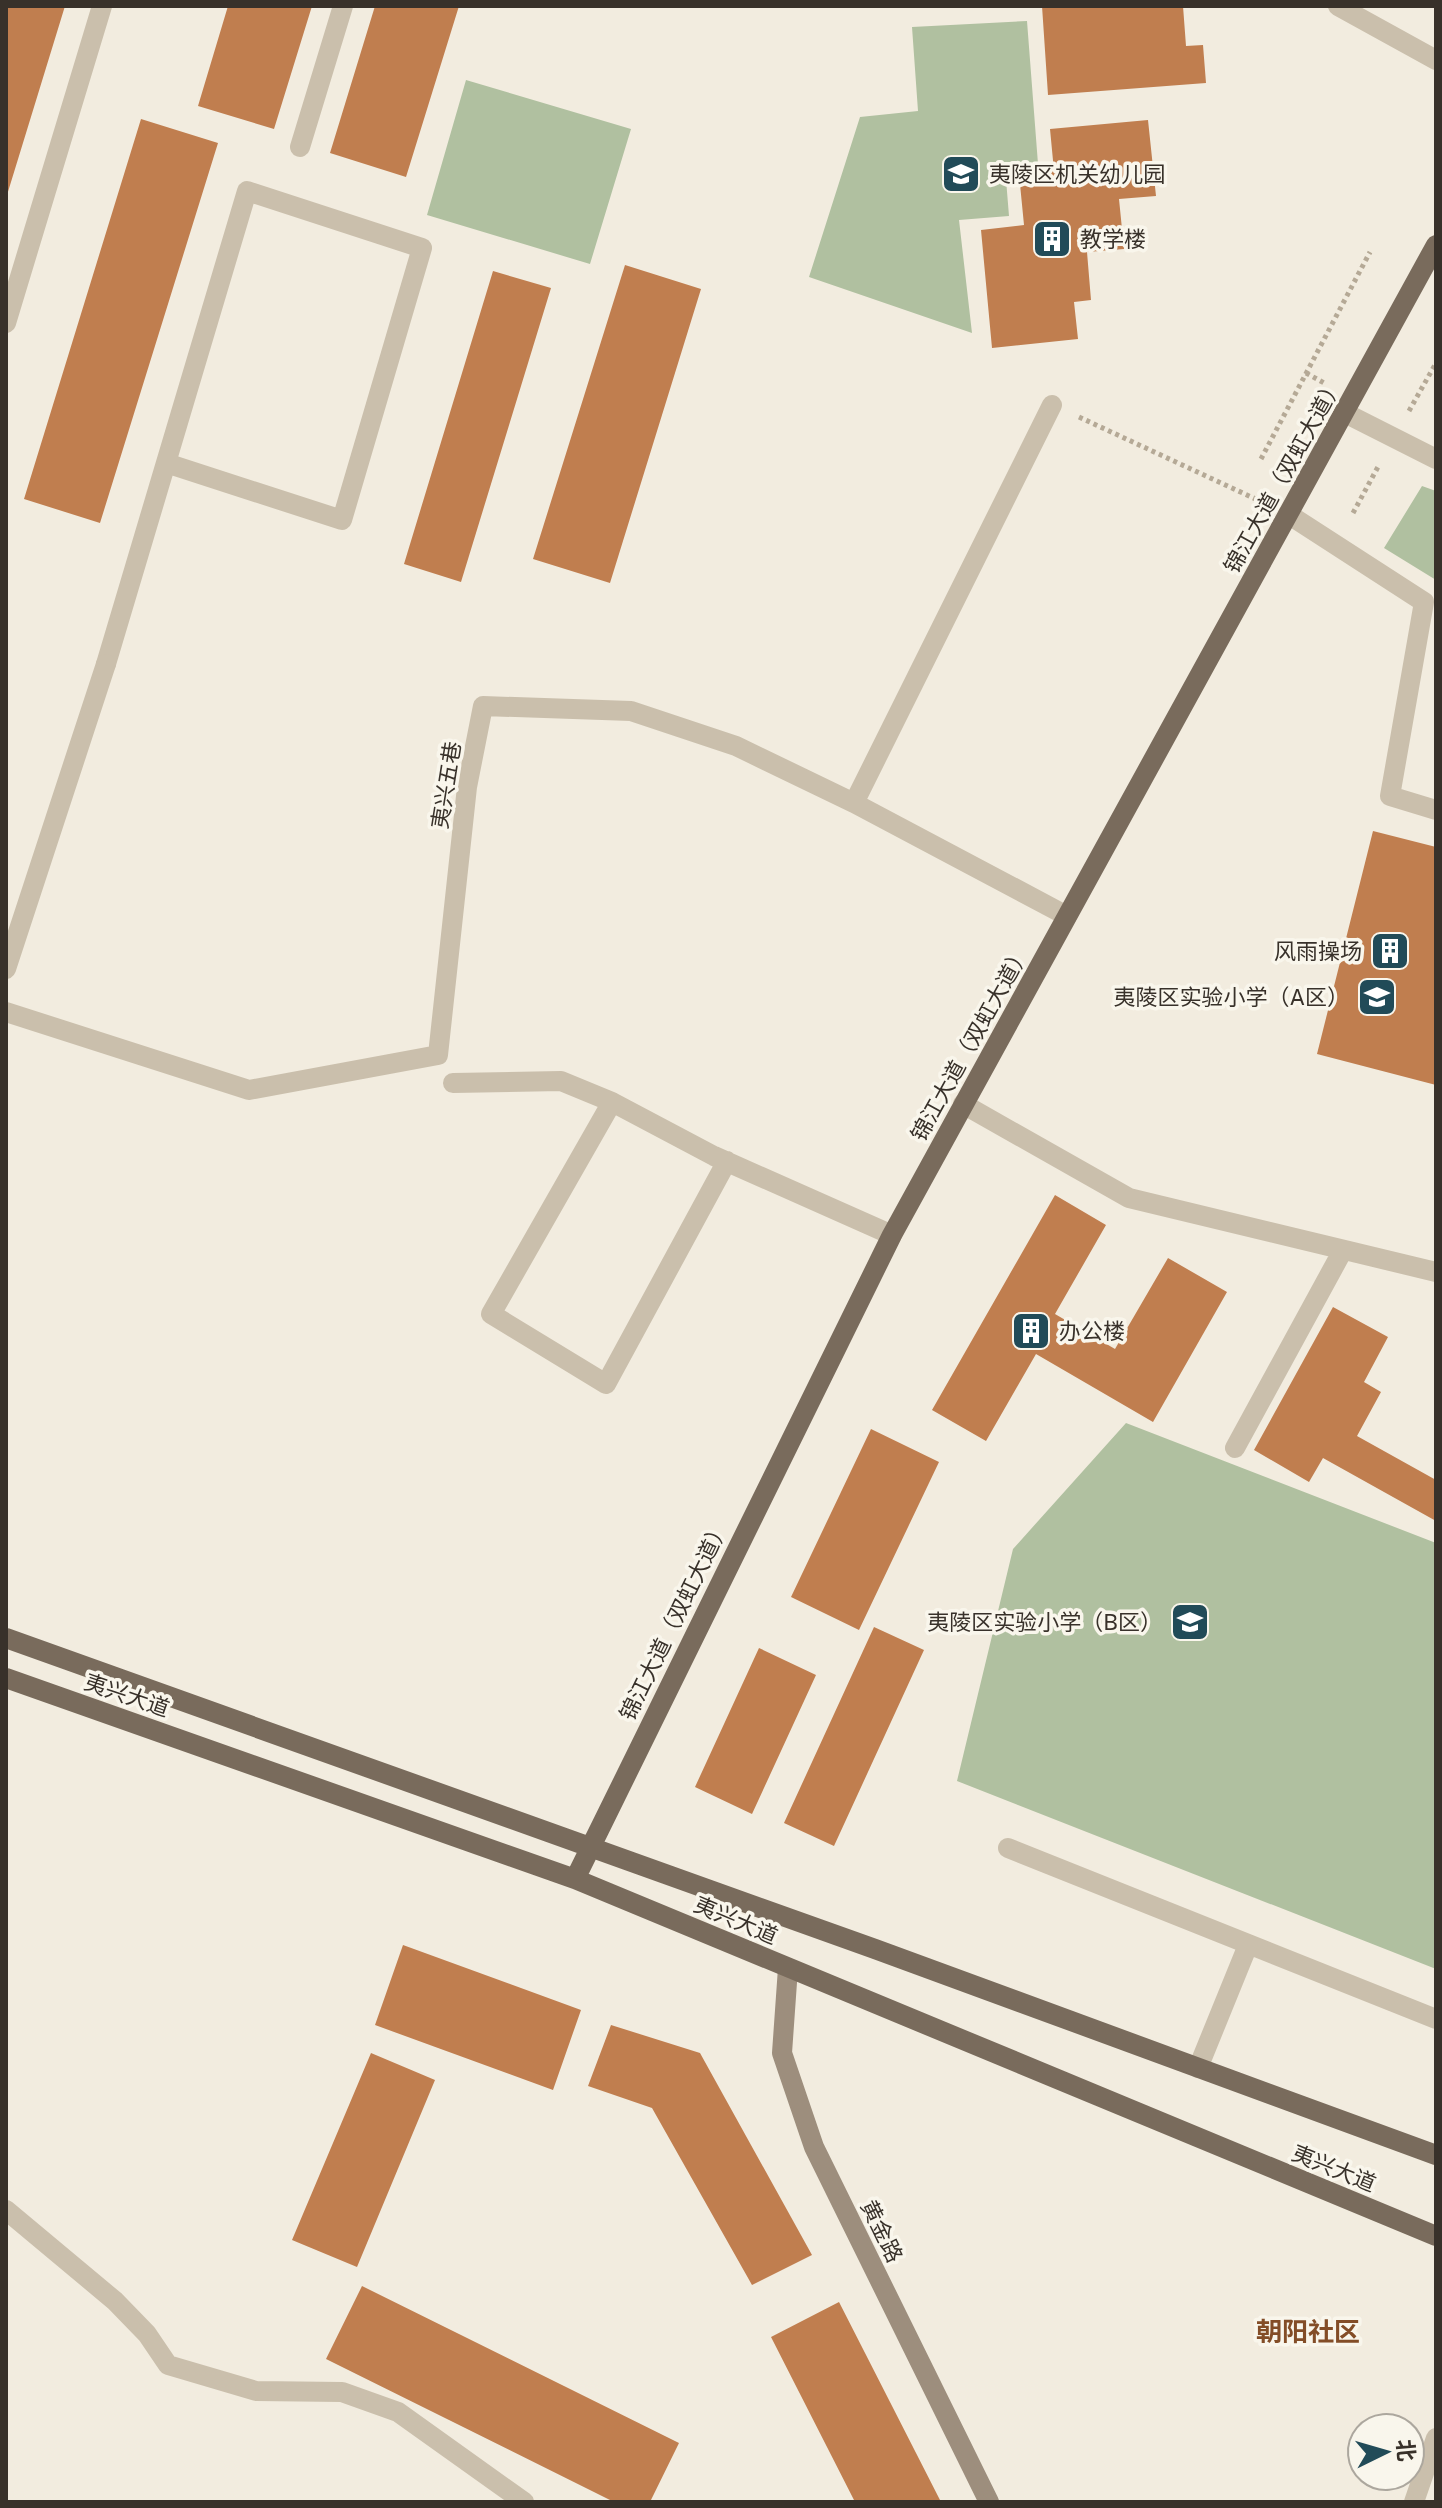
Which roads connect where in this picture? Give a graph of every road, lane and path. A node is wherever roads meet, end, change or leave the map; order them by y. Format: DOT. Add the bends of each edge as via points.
graph roads {
  1 [pos="102,6"];
  2 [pos="343,6"];
  3 [pos="1338,6"];
  4 [pos="1436,60"];
  5 [pos="300,147"];
  6 [pos="1436,245"];
  7 [pos="1370,252"];
  8 [pos="6,323"];
  9 [pos="1436,363"];
  10 [pos="1052,405"];
  11 [pos="1408,412"];
  12 [pos="1345,413"];
  13 [pos="1261,459"];
  14 [pos="1436,459"];
  15 [pos="166,463"];
  16 [pos="1288,514"];
  17 [pos="854,803"];
  18 [pos="1436,810"];
  19 [pos="1067,916"];
  20 [pos="6,969"];
  21 [pos="6,1012"];
  22 [pos="453,1083"];
  23 [pos="612,1102"];
  24 [pos="963,1104"];
  25 [pos="727,1161"];
  26 [pos="892,1235"];
  27 [pos="1343,1250"];
  28 [pos="1436,1272"];
  29 [pos="1235,1448"];
  30 [pos="6,1638"];
  31 [pos="6,1678"];
  32 [pos="589,1847"];
  33 [pos="1008,1848"];
  34 [pos="575,1879"];
  35 [pos="1248,1945"];
  36 [pos="788,1968"];
  37 [pos="1436,2019"];
  38 [pos="1198,2068"];
  39 [pos="1436,2155"];
  40 [pos="6,2210"];
  41 [pos="1436,2236"];
  42 [pos="1436,2438"];
  43 [pos="524,2502"];
  44 [pos="989,2502"];
  45 [pos="1414,2502"];
  1 -- 8 [label="street"];
  2 -- 5 [label="street"];
  3 -- 4 [label="street"];
  6 -- 12 [label="main road, 锦江大道（双虹大道）"];
  7 -- 13 [label="path"];
  9 -- 11 [label="path"];
  10 -- 16 [label="path"];
  10 -- 17 [label="street"];
  12 -- 14 [label="street"];
  12 -- 16 [label="main road, 锦江大道（双虹大道）"];
  15 -- 15 [label="street" via="247,191 422,248 342,520"];
  15 -- 20 [label="street"];
  16 -- 18 [label="street" via="1424,602 1390,796"];
  16 -- 19 [label="main road, 锦江大道（双虹大道）"];
  17 -- 19 [label="street, 夷兴五巷"];
  17 -- 21 [label="street, 夷兴五巷" via="736,746 631,711 483,706 467,787 438,1055 249,1090"];
  19 -- 24 [label="main road, 锦江大道（双虹大道）"];
  22 -- 23 [label="street" via="561,1081"];
  23 -- 25 [label="street"];
  23 -- 25 [label="street" via="491,1314 606,1384"];
  24 -- 26 [label="main road, 锦江大道（双虹大道）"];
  24 -- 27 [label="street" via="1129,1198"];
  25 -- 26 [label="street"];
  26 -- 32 [label="main road, 锦江大道（双虹大道）"];
  27 -- 28 [label="street"];
  27 -- 29 [label="street"];
  30 -- 32 [label="main road, 夷兴大道"];
  31 -- 34 [label="main road, 夷兴大道"];
  32 -- 34 [label="main road, 锦江大道（双虹大道）"];
  32 -- 38 [label="main road, 夷兴大道"];
  33 -- 35 [label="street"];
  34 -- 36 [label="main road, 夷兴大道"];
  35 -- 37 [label="street"];
  35 -- 38 [label="street"];
  36 -- 41 [label="main road, 夷兴大道"];
  36 -- 44 [label="main road, 黄金路" via="782,2053 814,2147"];
  38 -- 39 [label="main road, 夷兴大道"];
  40 -- 43 [label="street" via="115,2301 168,2365 256,2391 342,2392 398,2412"];
  42 -- 45 [label="street"];
}
